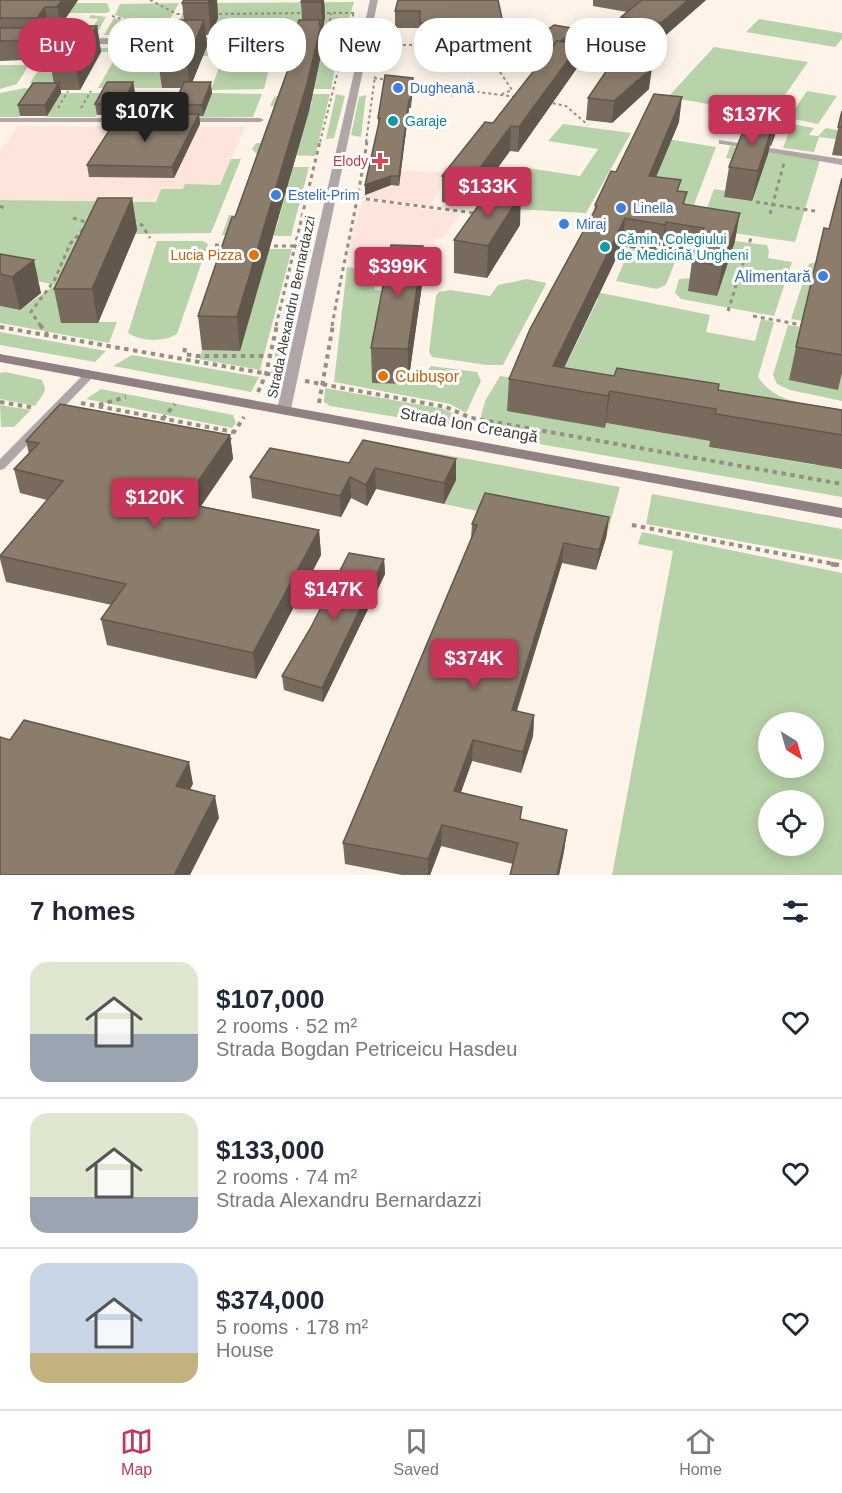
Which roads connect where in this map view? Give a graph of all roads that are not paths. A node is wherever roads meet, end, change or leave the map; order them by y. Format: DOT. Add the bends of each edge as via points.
graph roads {
  1 [pos="374,0"];
  2 [pos="369,18"];
  3 [pos="318,39"];
  4 [pos="0,42"];
  5 [pos="357,72"];
  6 [pos="0,120"];
  7 [pos="260,120"];
  8 [pos="722,142"];
  9 [pos="842,162"];
  10 [pos="0,358"];
  11 [pos="90,374"];
  12 [pos="284,409"];
  13 [pos="0,466"];
  14 [pos="842,513"];
  1 -- 2 [label="street, Strada Alexandru Bernardazzi"];
  3 -- 4 [label="street"];
  5 -- 12 [label="street, Strada Alexandru Bernardazzi"];
  6 -- 7 [label="lane"];
  8 -- 9 [label="lane"];
  10 -- 11 [label="street, Strada Ion Creangă"];
  11 -- 12 [label="street, Strada Ion Creangă"];
  11 -- 13 [label="lane"];
  12 -- 14 [label="street, Strada Ion Creangă"];
}
